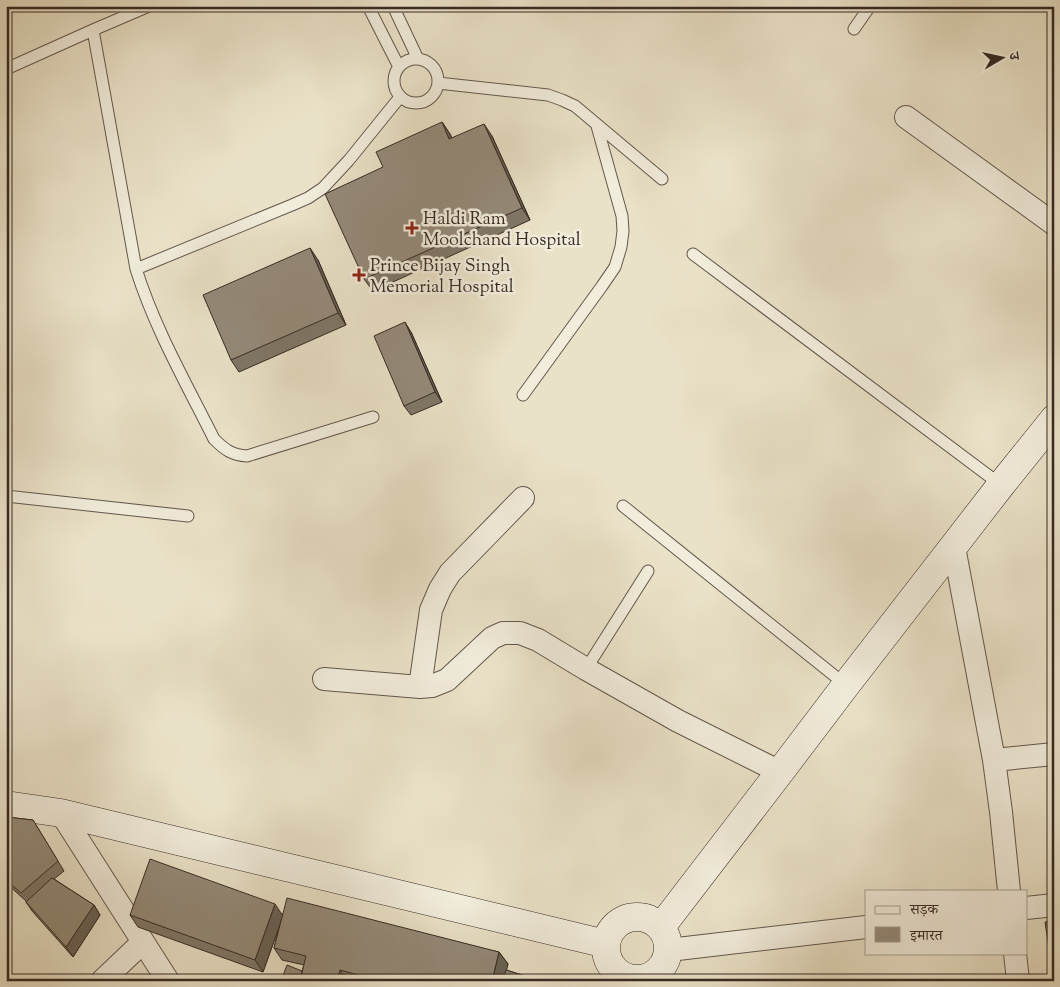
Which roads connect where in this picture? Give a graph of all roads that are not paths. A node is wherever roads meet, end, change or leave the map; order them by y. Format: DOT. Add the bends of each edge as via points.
graph roads {
  1 [pos="149,6"];
  2 [pos="368,6"];
  3 [pos="393,6"];
  4 [pos="870,6"];
  5 [pos="854,29"];
  6 [pos="92,30"];
  7 [pos="418,58"];
  8 [pos="398,67"];
  9 [pos="6,69"];
  10 [pos="438,83"];
  11 [pos="400,97"];
  12 [pos="906,117"];
  13 [pos="597,126"];
  14 [pos="662,179"];
  15 [pos="1054,224"];
  16 [pos="693,254"];
  17 [pos="136,269"];
  18 [pos="523,395"];
  19 [pos="373,417"];
  20 [pos="1054,420"];
  21 [pos="1000,485"];
  22 [pos="6,496"];
  23 [pos="523,498"];
  24 [pos="623,506"];
  25 [pos="188,516"];
  26 [pos="954,547"];
  27 [pos="648,571"];
  28 [pos="586,669"];
  29 [pos="324,679"];
  30 [pos="846,685"];
  31 [pos="420,688"];
  32 [pos="1054,754"];
  33 [pos="994,760"];
  34 [pos="780,772"];
  35 [pos="6,805"];
  36 [pos="61,813"];
  37 [pos="1008,890"];
  38 [pos="1054,905"];
  39 [pos="1028,908"];
  40 [pos="865,927"];
  41 [pos="665,939"];
  42 [pos="143,942"];
  43 [pos="606,944"];
  44 [pos="1015,954"];
  45 [pos="623,979"];
  46 [pos="102,981"];
  47 [pos="168,981"];
  48 [pos="1018,981"];
  1 -- 6 [label="lane"];
  2 -- 8 [label="lane"];
  3 -- 7 [label="lane"];
  4 -- 5 [label="lane"];
  6 -- 9 [label="lane"];
  6 -- 17 [label="lane"];
  7 -- 8 [label="lane" via="407,60"];
  7 -- 10 [label="lane" via="434,68"];
  8 -- 11 [label="lane" via="394,83"];
  10 -- 11 [label="lane" via="433,96 424,102 415,103"];
  10 -- 13 [label="lane" via="548,95 575,106"];
  11 -- 17 [label="lane" via="349,160 308,198"];
  12 -- 15 [label="street"];
  13 -- 14 [label="lane"];
  13 -- 18 [label="lane" via="622,216 621,247 615,267"];
  16 -- 21 [label="lane"];
  17 -- 19 [label="lane" via="158,328 214,440 226,450 247,456"];
  20 -- 21 [label="street"];
  21 -- 26 [label="street"];
  22 -- 25 [label="lane"];
  23 -- 31 [label="street" via="450,573 440,588 431,610"];
  24 -- 30 [label="lane"];
  26 -- 30 [label="street"];
  26 -- 33 [label="street"];
  27 -- 28 [label="lane"];
  28 -- 31 [label="street" via="538,640 520,633 503,633 492,638 447,680"];
  28 -- 34 [label="street" via="678,721"];
  29 -- 31 [label="street"];
  30 -- 34 [label="street"];
  32 -- 33 [label="street"];
  33 -- 37 [label="street"];
  34 -- 41 [label="street"];
  35 -- 36 [label="street"];
  36 -- 42 [label="street"];
  36 -- 43 [label="street"];
  38 -- 39 [label="street"];
  40 -- 41 [label="street"];
  41 -- 43 [label="street" via="652,919 627,917 609,933"];
  41 -- 45 [label="street" via="665,962 657,972 646,978"];
  42 -- 46 [label="street"];
  42 -- 47 [label="street"];
  43 -- 45 [label="street" via="607,957"];
  44 -- 48 [label="street"];
}
